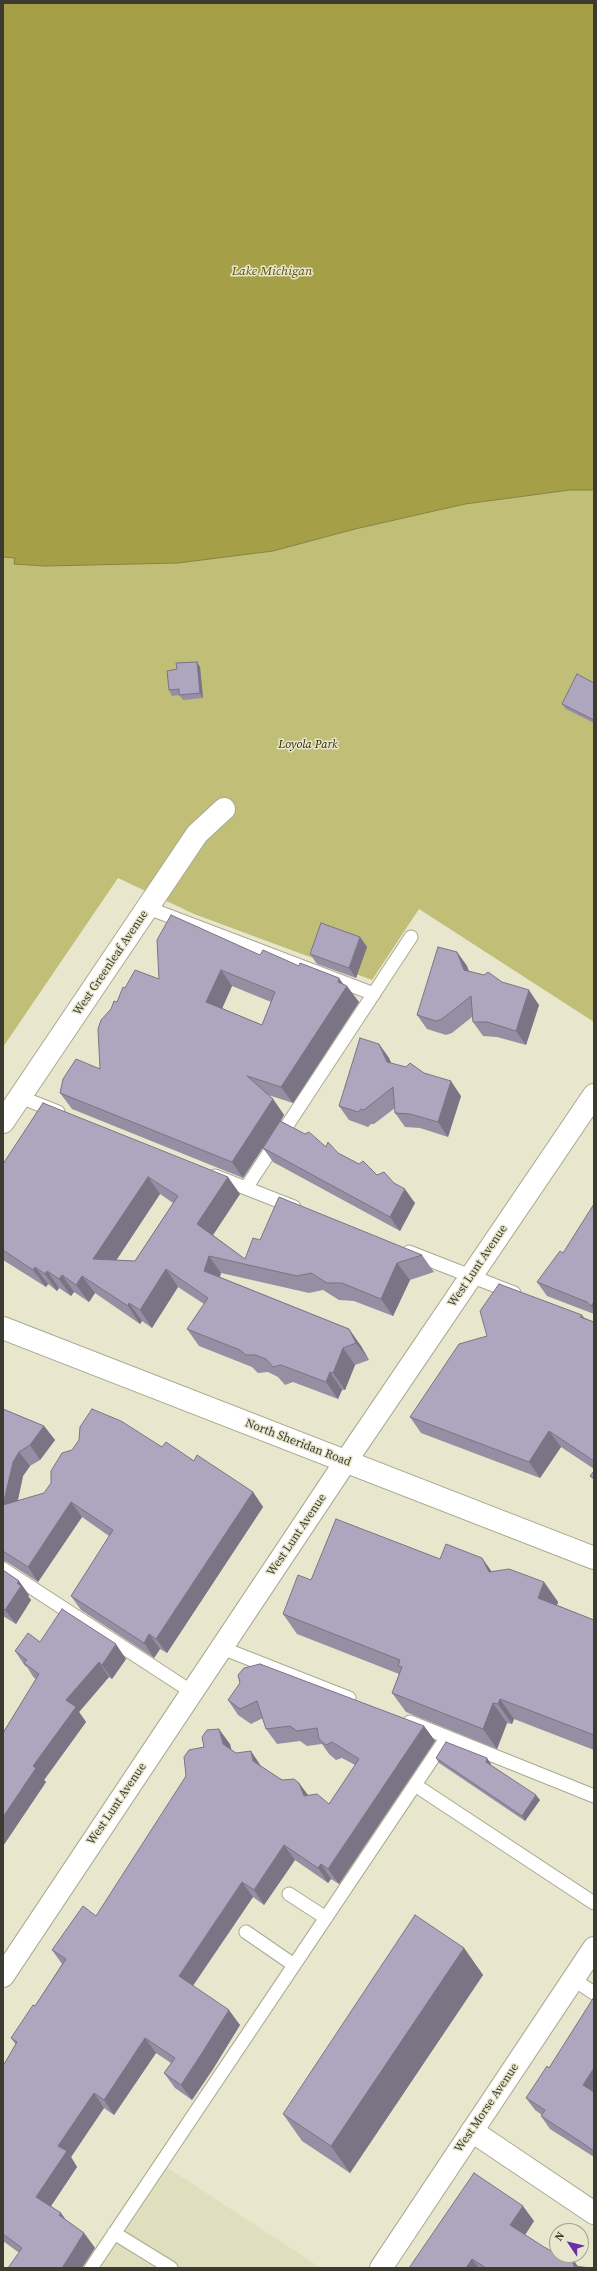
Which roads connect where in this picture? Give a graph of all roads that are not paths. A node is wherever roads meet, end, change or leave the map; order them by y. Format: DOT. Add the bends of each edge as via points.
graph roads {
  1 [pos="224,809"];
  2 [pos="148,908"];
  3 [pos="411,938"];
  4 [pos="374,994"];
  5 [pos="594,1095"];
  6 [pos="20,1096"];
  7 [pos="73,1118"];
  8 [pos="3,1122"];
  9 [pos="203,1171"];
  10 [pos="246,1188"];
  11 [pos="304,1211"];
  12 [pos="400,1249"];
  13 [pos="471,1277"];
  14 [pos="529,1299"];
  15 [pos="3,1328"];
  16 [pos="346,1461"];
  17 [pos="594,1558"];
  18 [pos="3,1569"];
  19 [pos="222,1648"];
  20 [pos="192,1692"];
  21 [pos="361,1702"];
  22 [pos="397,1717"];
  23 [pos="447,1737"];
  24 [pos="415,1785"];
  25 [pos="594,1796"];
  26 [pos="288,1894"];
  27 [pos="594,1903"];
  28 [pos="326,1918"];
  29 [pos="246,1932"];
  30 [pos="594,1948"];
  31 [pos="294,1965"];
  32 [pos="3,1976"];
  33 [pos="574,1979"];
  34 [pos="594,1993"];
  35 [pos="472,2131"];
  36 [pos="594,2212"];
  37 [pos="114,2233"];
  38 [pos="91,2268"];
  39 [pos="171,2268"];
  40 [pos="380,2268"];
  1 -- 2 [label="street, West Greenleaf Avenue" via="197,834"];
  2 -- 4 [label="lane"];
  2 -- 6 [label="street, West Greenleaf Avenue"];
  3 -- 4 [label="lane"];
  4 -- 10 [label="lane"];
  5 -- 13 [label="street, West Lunt Avenue"];
  6 -- 7 [label="lane"];
  6 -- 8 [label="street, West Greenleaf Avenue"];
  9 -- 10 [label="lane"];
  10 -- 11 [label="lane"];
  12 -- 13 [label="lane"];
  13 -- 14 [label="lane"];
  13 -- 16 [label="street, West Lunt Avenue"];
  15 -- 16 [label="street, North Sheridan Road"];
  16 -- 17 [label="street, North Sheridan Road"];
  16 -- 19 [label="street, West Lunt Avenue"];
  18 -- 20 [label="lane"];
  19 -- 20 [label="street, West Lunt Avenue"];
  19 -- 21 [label="lane"];
  20 -- 32 [label="street, West Lunt Avenue"];
  22 -- 23 [label="lane"];
  23 -- 24 [label="lane"];
  23 -- 25 [label="lane"];
  24 -- 27 [label="lane"];
  24 -- 28 [label="lane"];
  26 -- 28 [label="lane"];
  28 -- 31 [label="lane"];
  29 -- 31 [label="lane"];
  30 -- 33 [label="street, West Morse Avenue"];
  31 -- 37 [label="lane"];
  33 -- 34 [label="lane"];
  33 -- 35 [label="street, West Morse Avenue"];
  35 -- 36 [label="street"];
  35 -- 40 [label="street, West Morse Avenue"];
  37 -- 38 [label="lane"];
  37 -- 39 [label="lane"];
}
